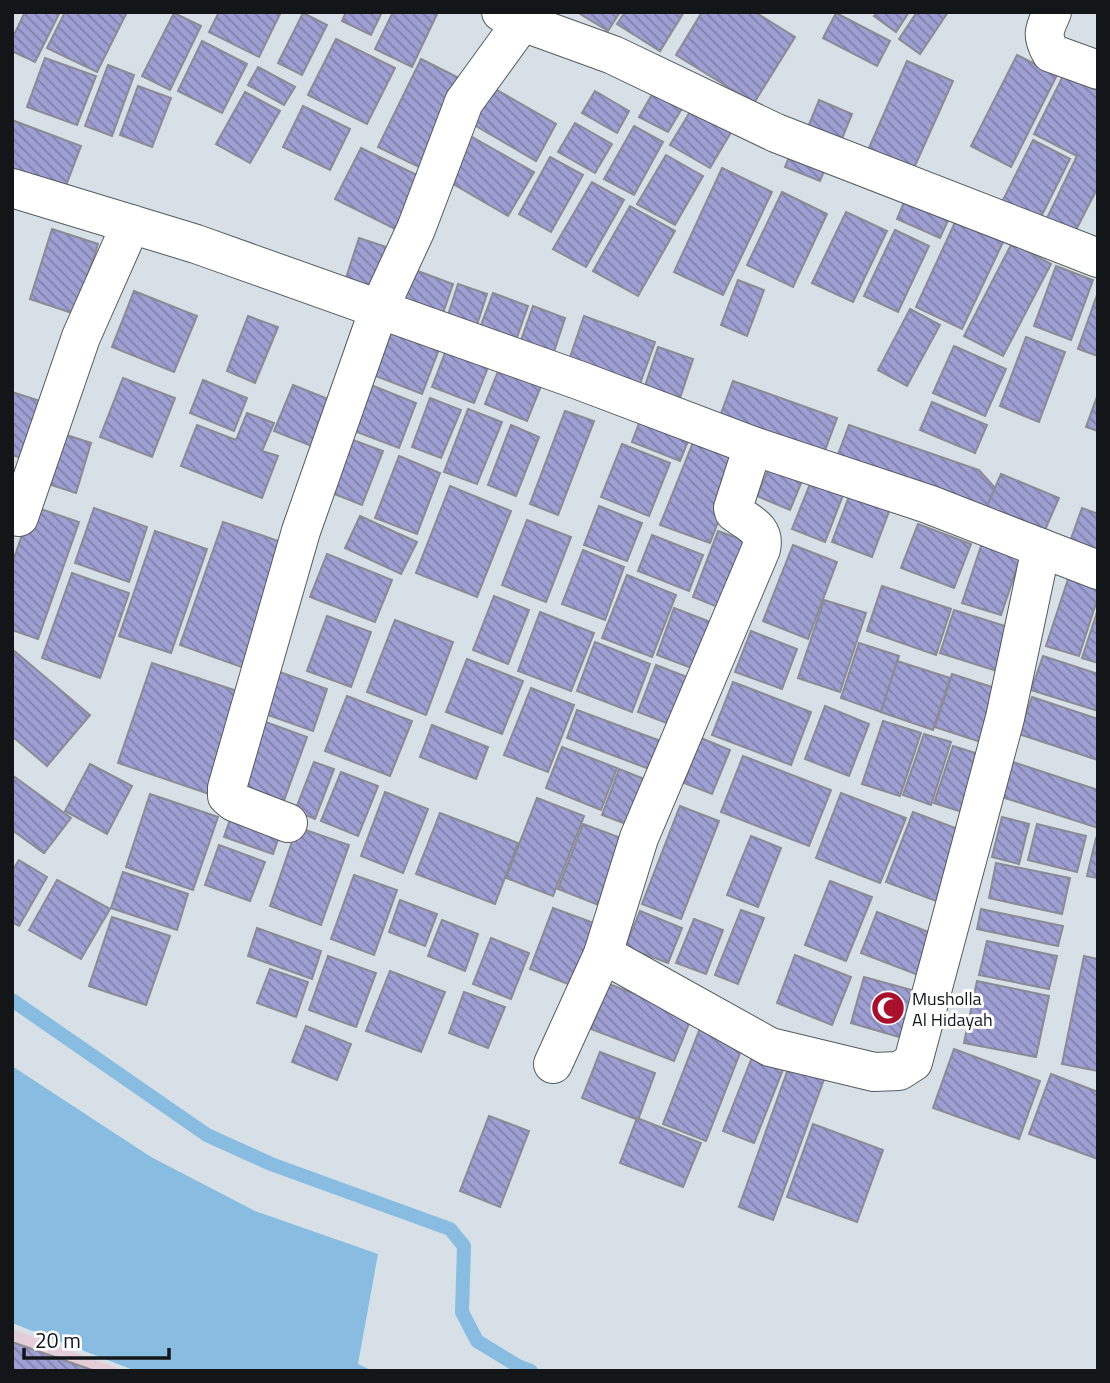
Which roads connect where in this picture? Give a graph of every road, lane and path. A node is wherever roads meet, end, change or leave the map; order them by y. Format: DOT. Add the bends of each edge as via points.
graph roads {
  1 [pos="1052,12"];
  2 [pos="512,17"];
  3 [pos="1098,70"];
  4 [pos="12,188"];
  5 [pos="131,224"];
  6 [pos="1098,258"];
  7 [pos="379,309"];
  8 [pos="754,446"];
  9 [pos="19,517"];
  10 [pos="1041,548"];
  11 [pos="1098,570"];
  12 [pos="288,823"];
  13 [pos="603,954"];
  14 [pos="553,1065"];
  1 -- 3 [label="street" via="1044,29 1051,53"];
  2 -- 6 [label="street" via="612,55 776,133"];
  2 -- 7 [label="street" via="464,102 416,229"];
  4 -- 5 [label="street"];
  5 -- 7 [label="street"];
  5 -- 9 [label="street" via="81,337"];
  7 -- 8 [label="street"];
  7 -- 12 [label="street" via="301,531 227,788 234,802"];
  8 -- 10 [label="street" via="928,504"];
  8 -- 13 [label="street" via="733,508 761,533 761,549 639,838"];
  10 -- 11 [label="street"];
  10 -- 13 [label="street" via="1005,719 913,1062 899,1071 874,1072 771,1047"];
  13 -- 14 [label="street"];
}
